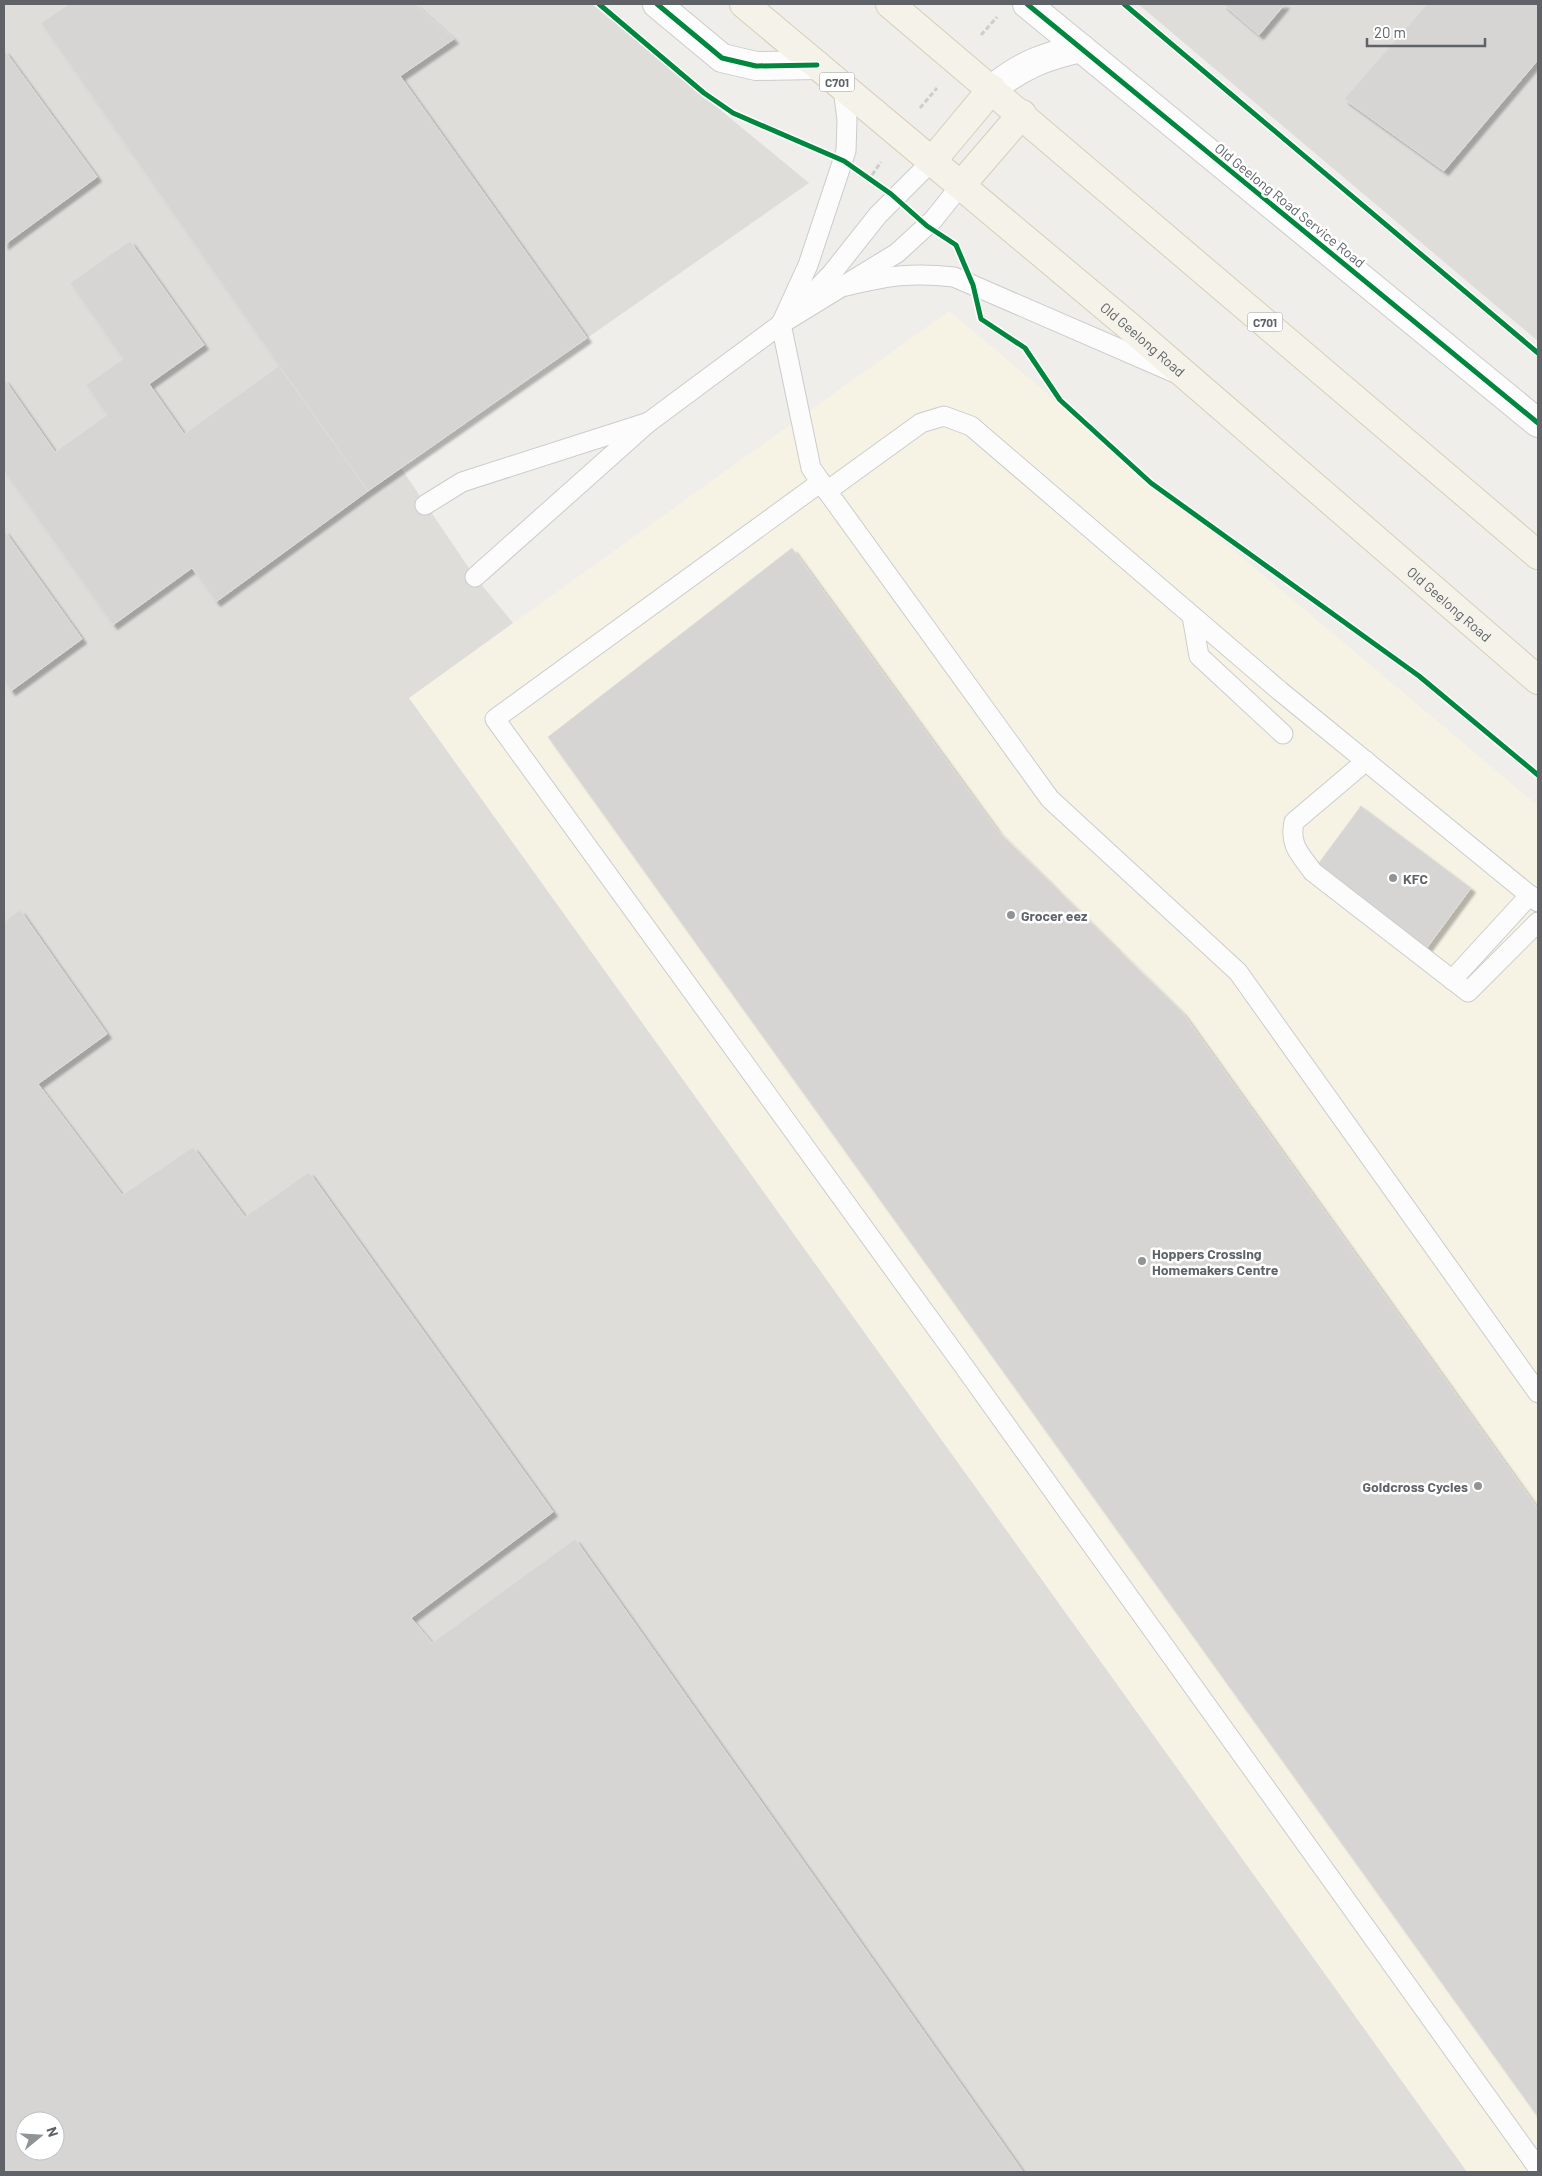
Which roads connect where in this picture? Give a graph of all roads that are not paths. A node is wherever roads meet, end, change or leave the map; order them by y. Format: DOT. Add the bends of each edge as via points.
graph roads {
  1 [pos="657,4"];
  2 [pos="744,4"];
  3 [pos="890,4"];
  4 [pos="1027,4"];
  5 [pos="1081,48"];
  6 [pos="817,65"];
  7 [pos="842,86"];
  8 [pos="992,88"];
  9 [pos="1022,114"];
  10 [pos="932,161"];
  11 [pos="961,185"];
  12 [pos="846,286"];
  13 [pos="781,324"];
  14 [pos="1190,380"];
  15 [pos="649,422"];
  16 [pos="1538,423"];
  17 [pos="824,486"];
  18 [pos="425,504"];
  19 [pos="1538,555"];
  20 [pos="475,577"];
  21 [pos="1192,616"];
  22 [pos="1538,680"];
  23 [pos="1283,734"];
  24 [pos="1366,761"];
  25 [pos="1534,899"];
  26 [pos="1538,922"];
  27 [pos="1452,980"];
  28 [pos="1538,1393"];
  29 [pos="1538,2168"];
  1 -- 6 [label="street" via="722,58 756,66"];
  2 -- 6 [label="main road, Old Geelong Road / C701"];
  3 -- 8 [label="main road, C701"];
  4 -- 5 [label="street, Old Geelong Road Service Road"];
  5 -- 8 [label="street" via="1038,59 1014,71"];
  5 -- 16 [label="street, Old Geelong Road Service Road"];
  6 -- 7 [label="main road, Old Geelong Road / C701"];
  7 -- 10 [label="main road, Old Geelong Road / C701"];
  7 -- 13 [label="lane" via="847,120 844,161 808,265"];
  8 -- 9 [label="main road, C701"];
  8 -- 10 [label="main road"];
  9 -- 11 [label="main road"];
  9 -- 19 [label="main road, C701"];
  10 -- 11 [label="main road, Old Geelong Road / C701"];
  10 -- 13 [label="lane" via="878,215 832,273"];
  11 -- 12 [label="lane" via="933,220 897,252"];
  11 -- 14 [label="main road, Old Geelong Road / C701"];
  12 -- 13 [label="lane"];
  12 -- 14 [label="lane" via="885,276 921,274 954,278"];
  13 -- 15 [label="lane"];
  13 -- 17 [label="lane" via="811,468"];
  14 -- 22 [label="main road, Old Geelong Road / C701"];
  15 -- 18 [label="lane" via="462,482"];
  15 -- 20 [label="lane"];
  17 -- 21 [label="lane" via="921,422 944,416 971,426"];
  17 -- 28 [label="lane" via="1050,799 1238,972"];
  17 -- 29 [label="lane" via="495,719 1107,1564"];
  21 -- 23 [label="lane" via="1199,656"];
  21 -- 24 [label="lane"];
  24 -- 25 [label="lane"];
  24 -- 27 [label="lane" via="1294,822 1291,834 1296,849 1313,872"];
  25 -- 27 [label="lane"];
  26 -- 27 [label="lane" via="1468,992"];
}
